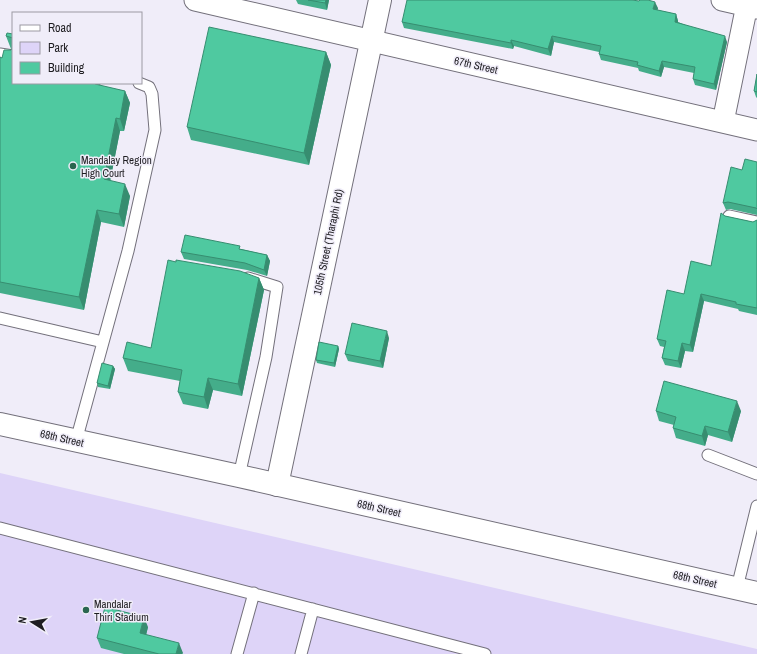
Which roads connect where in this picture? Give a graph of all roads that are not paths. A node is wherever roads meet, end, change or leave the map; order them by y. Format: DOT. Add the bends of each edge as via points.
graph roads {
  1 [pos="195,0"];
  2 [pos="380,0"];
  3 [pos="722,0"];
  4 [pos="750,4"];
  5 [pos="371,41"];
  6 [pos="0,54"];
  7 [pos="12,56"];
  8 [pos="142,84"];
  9 [pos="723,122"];
  10 [pos="757,130"];
  11 [pos="729,216"];
  12 [pos="757,222"];
  13 [pos="238,276"];
  14 [pos="0,318"];
  15 [pos="102,342"];
  16 [pos="0,424"];
  17 [pos="76,442"];
  18 [pos="708,455"];
  19 [pos="757,474"];
  20 [pos="239,476"];
  21 [pos="277,485"];
  22 [pos="757,506"];
  23 [pos="0,528"];
  24 [pos="747,590"];
  25 [pos="254,593"];
  26 [pos="313,609"];
  27 [pos="237,654"];
  28 [pos="301,654"];
  29 [pos="485,654"];
  1 -- 5 [label="street, 67th Street"];
  2 -- 5 [label="main road, 105th Street (Tharaphi Rd)"];
  3 -- 4 [label="street"];
  4 -- 9 [label="street"];
  5 -- 9 [label="street, 67th Street"];
  5 -- 21 [label="main road, 105th Street (Tharaphi Rd)"];
  6 -- 7 [label="lane"];
  8 -- 15 [label="lane" via="149,87 152,94 155,130 128,251"];
  9 -- 10 [label="street, 67th Street"];
  11 -- 12 [label="lane"];
  13 -- 20 [label="lane" via="277,287 266,357"];
  14 -- 15 [label="lane"];
  15 -- 17 [label="lane"];
  16 -- 17 [label="main road, 68th Street"];
  17 -- 20 [label="main road, 68th Street"];
  18 -- 19 [label="lane"];
  20 -- 21 [label="main road, 68th Street"];
  21 -- 24 [label="main road, 68th Street"];
  22 -- 24 [label="lane"];
  23 -- 25 [label="lane"];
  25 -- 26 [label="lane"];
  25 -- 27 [label="lane"];
  26 -- 28 [label="lane"];
  26 -- 29 [label="lane"];
}
